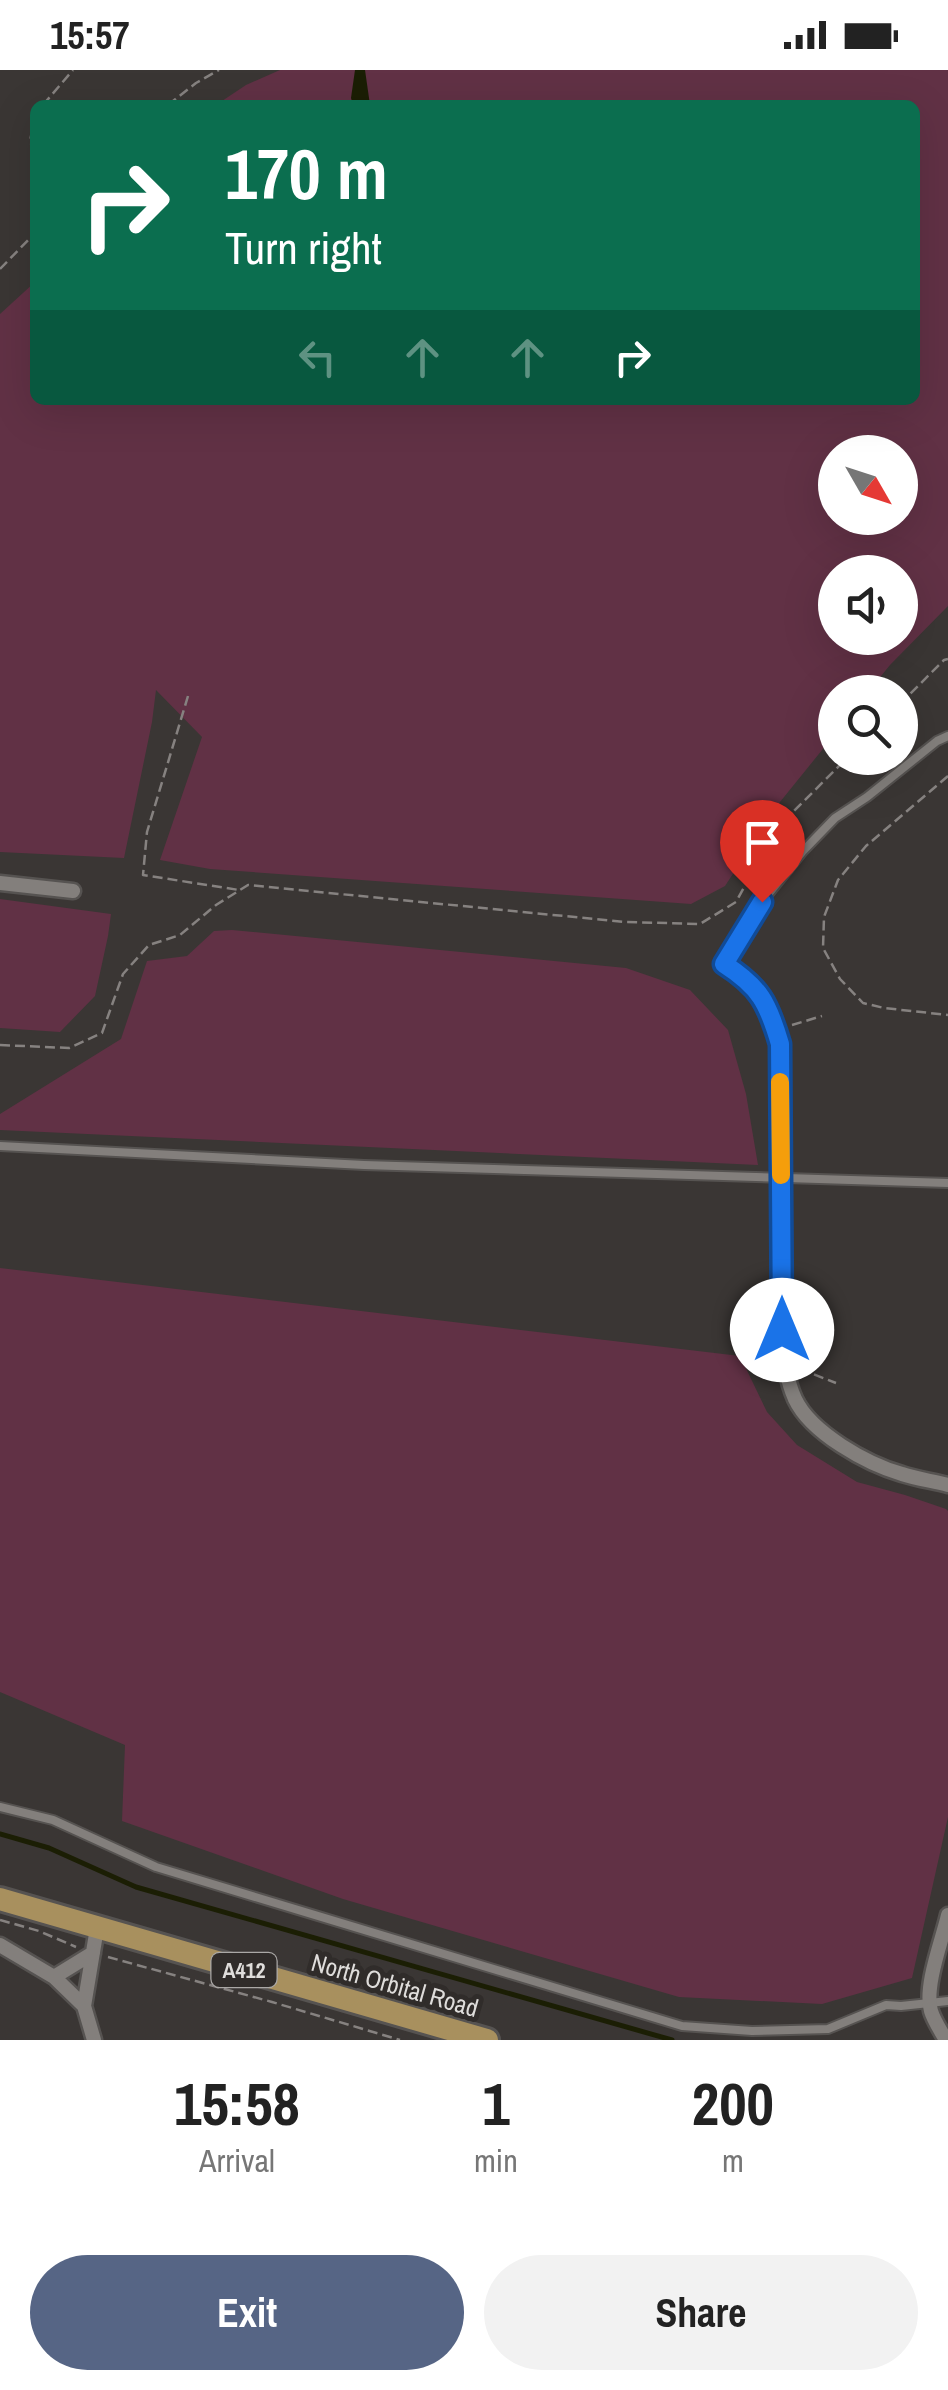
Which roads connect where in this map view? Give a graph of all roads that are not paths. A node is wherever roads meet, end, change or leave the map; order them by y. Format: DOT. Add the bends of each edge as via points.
graph roads {
  1 [pos="948,736"];
  2 [pos="0,884"];
  3 [pos="72,891"];
  4 [pos="724,964"];
  5 [pos="0,1146"];
  6 [pos="948,1184"];
  7 [pos="948,1486"];
  8 [pos="0,1807"];
  9 [pos="0,1899"];
  10 [pos="948,1916"];
  11 [pos="97,1928"];
  12 [pos="0,1945"];
  13 [pos="92,1953"];
  14 [pos="54,1977"];
  15 [pos="948,2001"];
  16 [pos="930,2002"];
  17 [pos="84,2006"];
  18 [pos="94,2040"];
  19 [pos="487,2040"];
  20 [pos="946,2040"];
  1 -- 4 [label="lane" via="836,818 803,851"];
  2 -- 3 [label="street"];
  4 -- 7 [label="street, bridge" via="764,1000 778,1037 782,1330 795,1398 851,1452"];
  5 -- 6 [label="lane"];
  8 -- 16 [label="lane" via="53,1820 156,1867 682,2026 828,2029 886,2005"];
  9 -- 11 [label="main road, North Orbital Road / A412"];
  10 -- 16 [label="street"];
  11 -- 13 [label="street"];
  11 -- 19 [label="main road, North Orbital Road / A412"];
  12 -- 14 [label="street"];
  13 -- 14 [label="street"];
  13 -- 17 [label="street"];
  14 -- 17 [label="street"];
  15 -- 16 [label="lane"];
  16 -- 20 [label="street"];
  17 -- 18 [label="street"];
}
